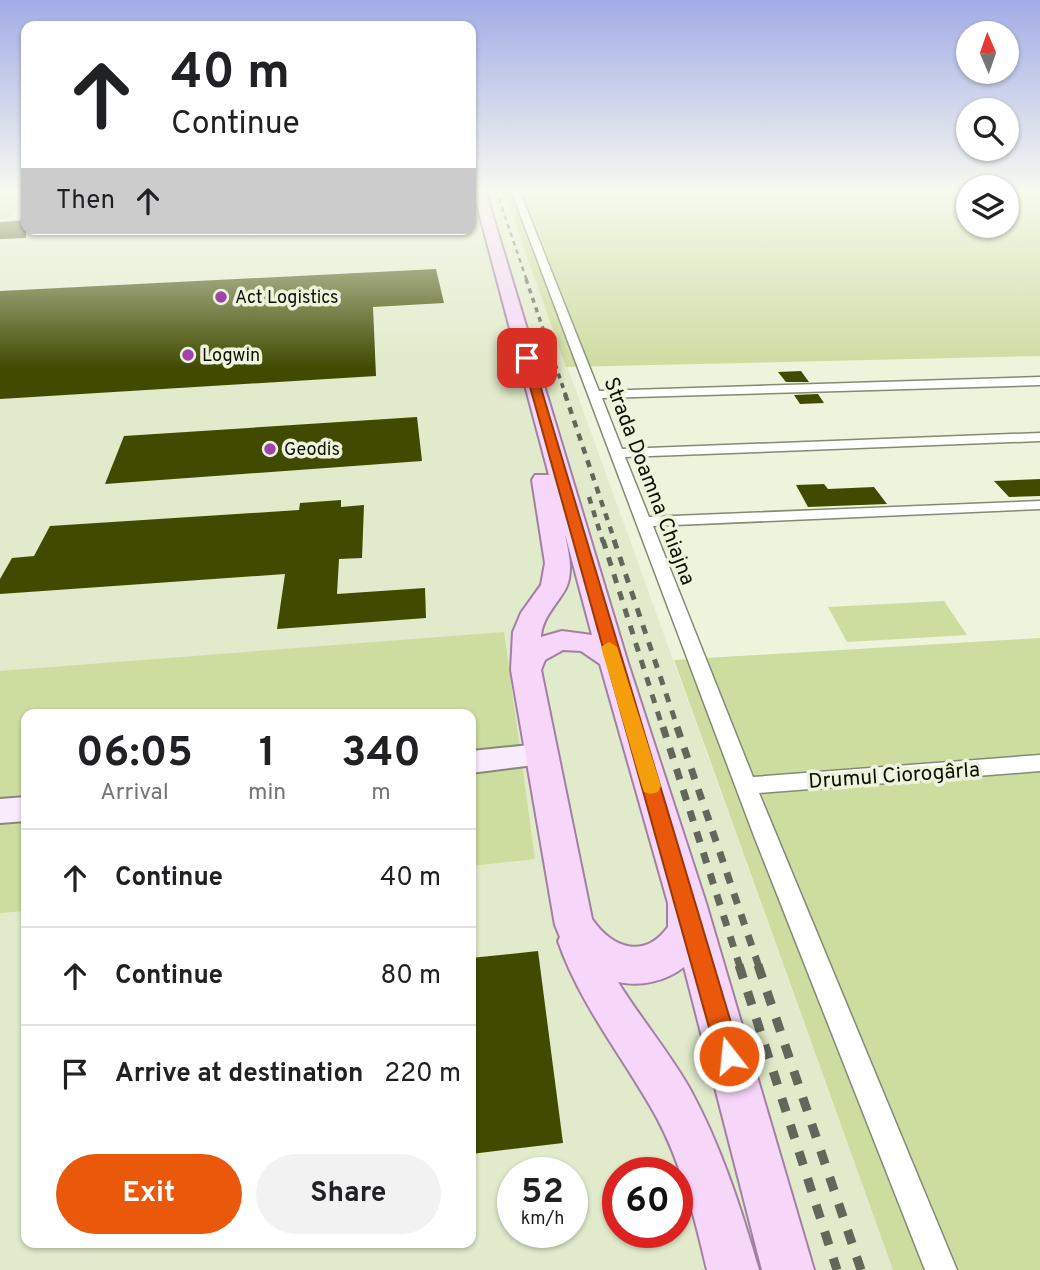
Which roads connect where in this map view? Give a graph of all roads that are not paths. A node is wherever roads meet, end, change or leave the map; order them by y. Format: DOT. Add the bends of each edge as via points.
graph roads {
  1 [pos="483,249"];
  2 [pos="496,249"];
  3 [pos="537,249"];
  4 [pos="1040,381"];
  5 [pos="594,395"];
  6 [pos="1040,437"];
  7 [pos="617,453"];
  8 [pos="1040,505"];
  9 [pos="644,522"];
  10 [pos="613,660"];
  11 [pos="526,670"];
  12 [pos="540,755"];
  13 [pos="476,761"];
  14 [pos="1040,764"];
  15 [pos="747,786"];
  16 [pos="21,809"];
  17 [pos="0,811"];
  18 [pos="687,903"];
  19 [pos="574,925"];
  20 [pos="733,1270"];
  21 [pos="788,1270"];
  22 [pos="941,1270"];
  1 -- 11 [label="main road" via="558,554 554,586 526,635"];
  2 -- 10 [label="main road"];
  3 -- 5 [label="street, Strada Doamna Chiajna"];
  4 -- 5 [label="street"];
  5 -- 7 [label="street, Strada Doamna Chiajna"];
  6 -- 7 [label="street"];
  7 -- 9 [label="street, Strada Doamna Chiajna"];
  8 -- 9 [label="street"];
  9 -- 15 [label="street, Strada Doamna Chiajna"];
  10 -- 11 [label="main road" via="592,643 562,640 536,650"];
  10 -- 18 [label="main road"];
  11 -- 12 [label="main road"];
  12 -- 13 [label="street"];
  12 -- 19 [label="main road"];
  14 -- 15 [label="street, Drumul Ciorogârla"];
  15 -- 22 [label="street, Strada Doamna Chiajna"];
  16 -- 17 [label="street"];
  18 -- 19 [label="main road" via="688,924 681,943 667,957 647,965 603,958 586,944"];
  18 -- 21 [label="main road"];
  19 -- 20 [label="main road" via="580,949 599,986 687,1131"];
}
